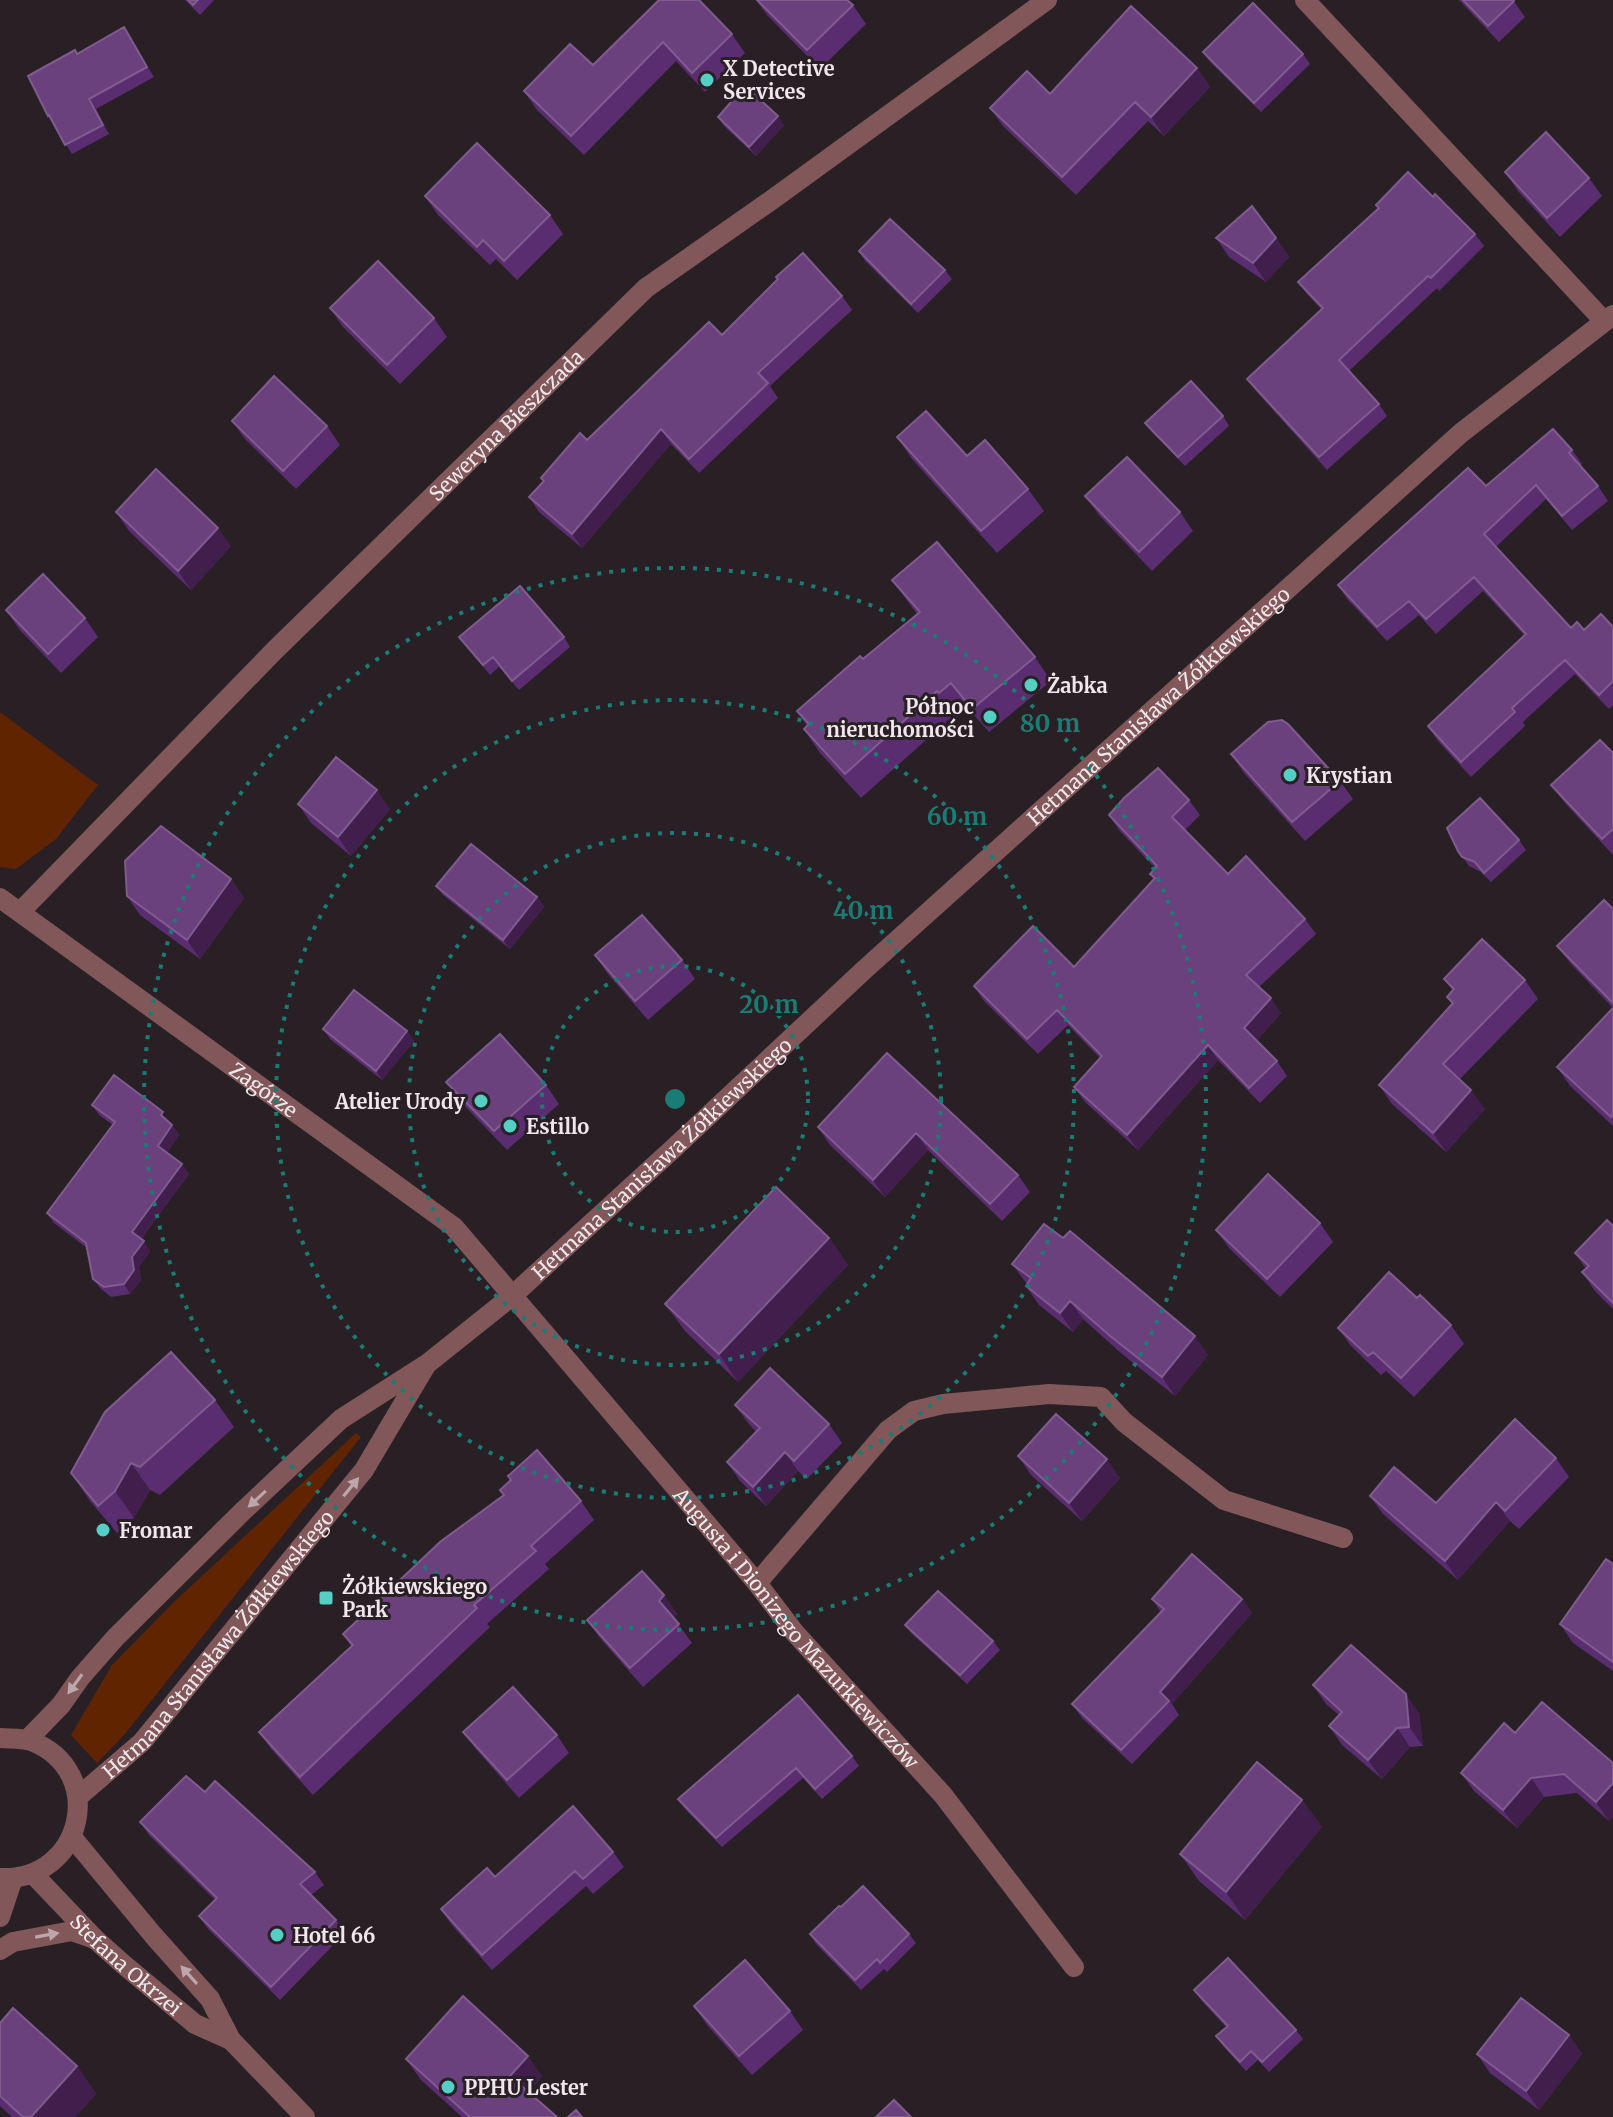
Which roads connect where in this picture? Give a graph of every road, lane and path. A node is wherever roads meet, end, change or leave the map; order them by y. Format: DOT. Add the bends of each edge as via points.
graph roads {
  1 [pos="1047,0"];
  2 [pos="1305,0"];
  3 [pos="1608,318"];
  4 [pos="0,898"];
  5 [pos="20,912"];
  6 [pos="512,1296"];
  7 [pos="427,1364"];
  8 [pos="1343,1538"];
  9 [pos="757,1583"];
  10 [pos="0,1738"];
  11 [pos="27,1740"];
  12 [pos="78,1797"];
  13 [pos="72,1837"];
  14 [pos="16,1877"];
  15 [pos="0,1917"];
  16 [pos="95,1939"];
  17 [pos="0,1950"];
  18 [pos="1074,1967"];
  19 [pos="231,2040"];
  20 [pos="305,2117"];
  1 -- 5 [label="street, Seweryna Bieszczada" via="646,288 274,651"];
  2 -- 3 [label="street"];
  3 -- 6 [label="street, Hetmana Stanisława Żółkiewskiego" via="1426,463"];
  4 -- 5 [label="street, Zagórze"];
  5 -- 6 [label="street, Zagórze" via="454,1227"];
  6 -- 7 [label="street, Hetmana Stanisława Żółkiewskiego"];
  6 -- 9 [label="street, Augusta i Dionizego Mazurkiewiczów"];
  7 -- 11 [label="street, Hetmana Stanisława Żółkiewskiego, one-way" via="341,1419 242,1512 115,1638"];
  12 -- 7 [label="street, Hetmana Stanisława Żółkiewskiego, one-way" via="142,1742 364,1470"];
  8 -- 9 [label="street" via="1224,1500 1124,1422 1101,1397 1049,1394 914,1411 888,1430"];
  9 -- 18 [label="street, Augusta i Dionizego Mazurkiewiczów" via="795,1633 943,1795"];
  10 -- 11 [label="street"];
  11 -- 12 [label="street" via="61,1761"];
  12 -- 13 [label="street"];
  13 -- 14 [label="street" via="56,1860"];
  19 -- 13 [label="street, Stefana Okrzei, one-way" via="210,1999"];
  14 -- 15 [label="street"];
  14 -- 16 [label="street, Stefana Okrzei"];
  17 -- 16 [label="street, one-way" via="13,1942 72,1931"];
  16 -- 19 [label="street, Stefana Okrzei" via="195,2024"];
  19 -- 20 [label="street, Stefana Okrzei"];
}
